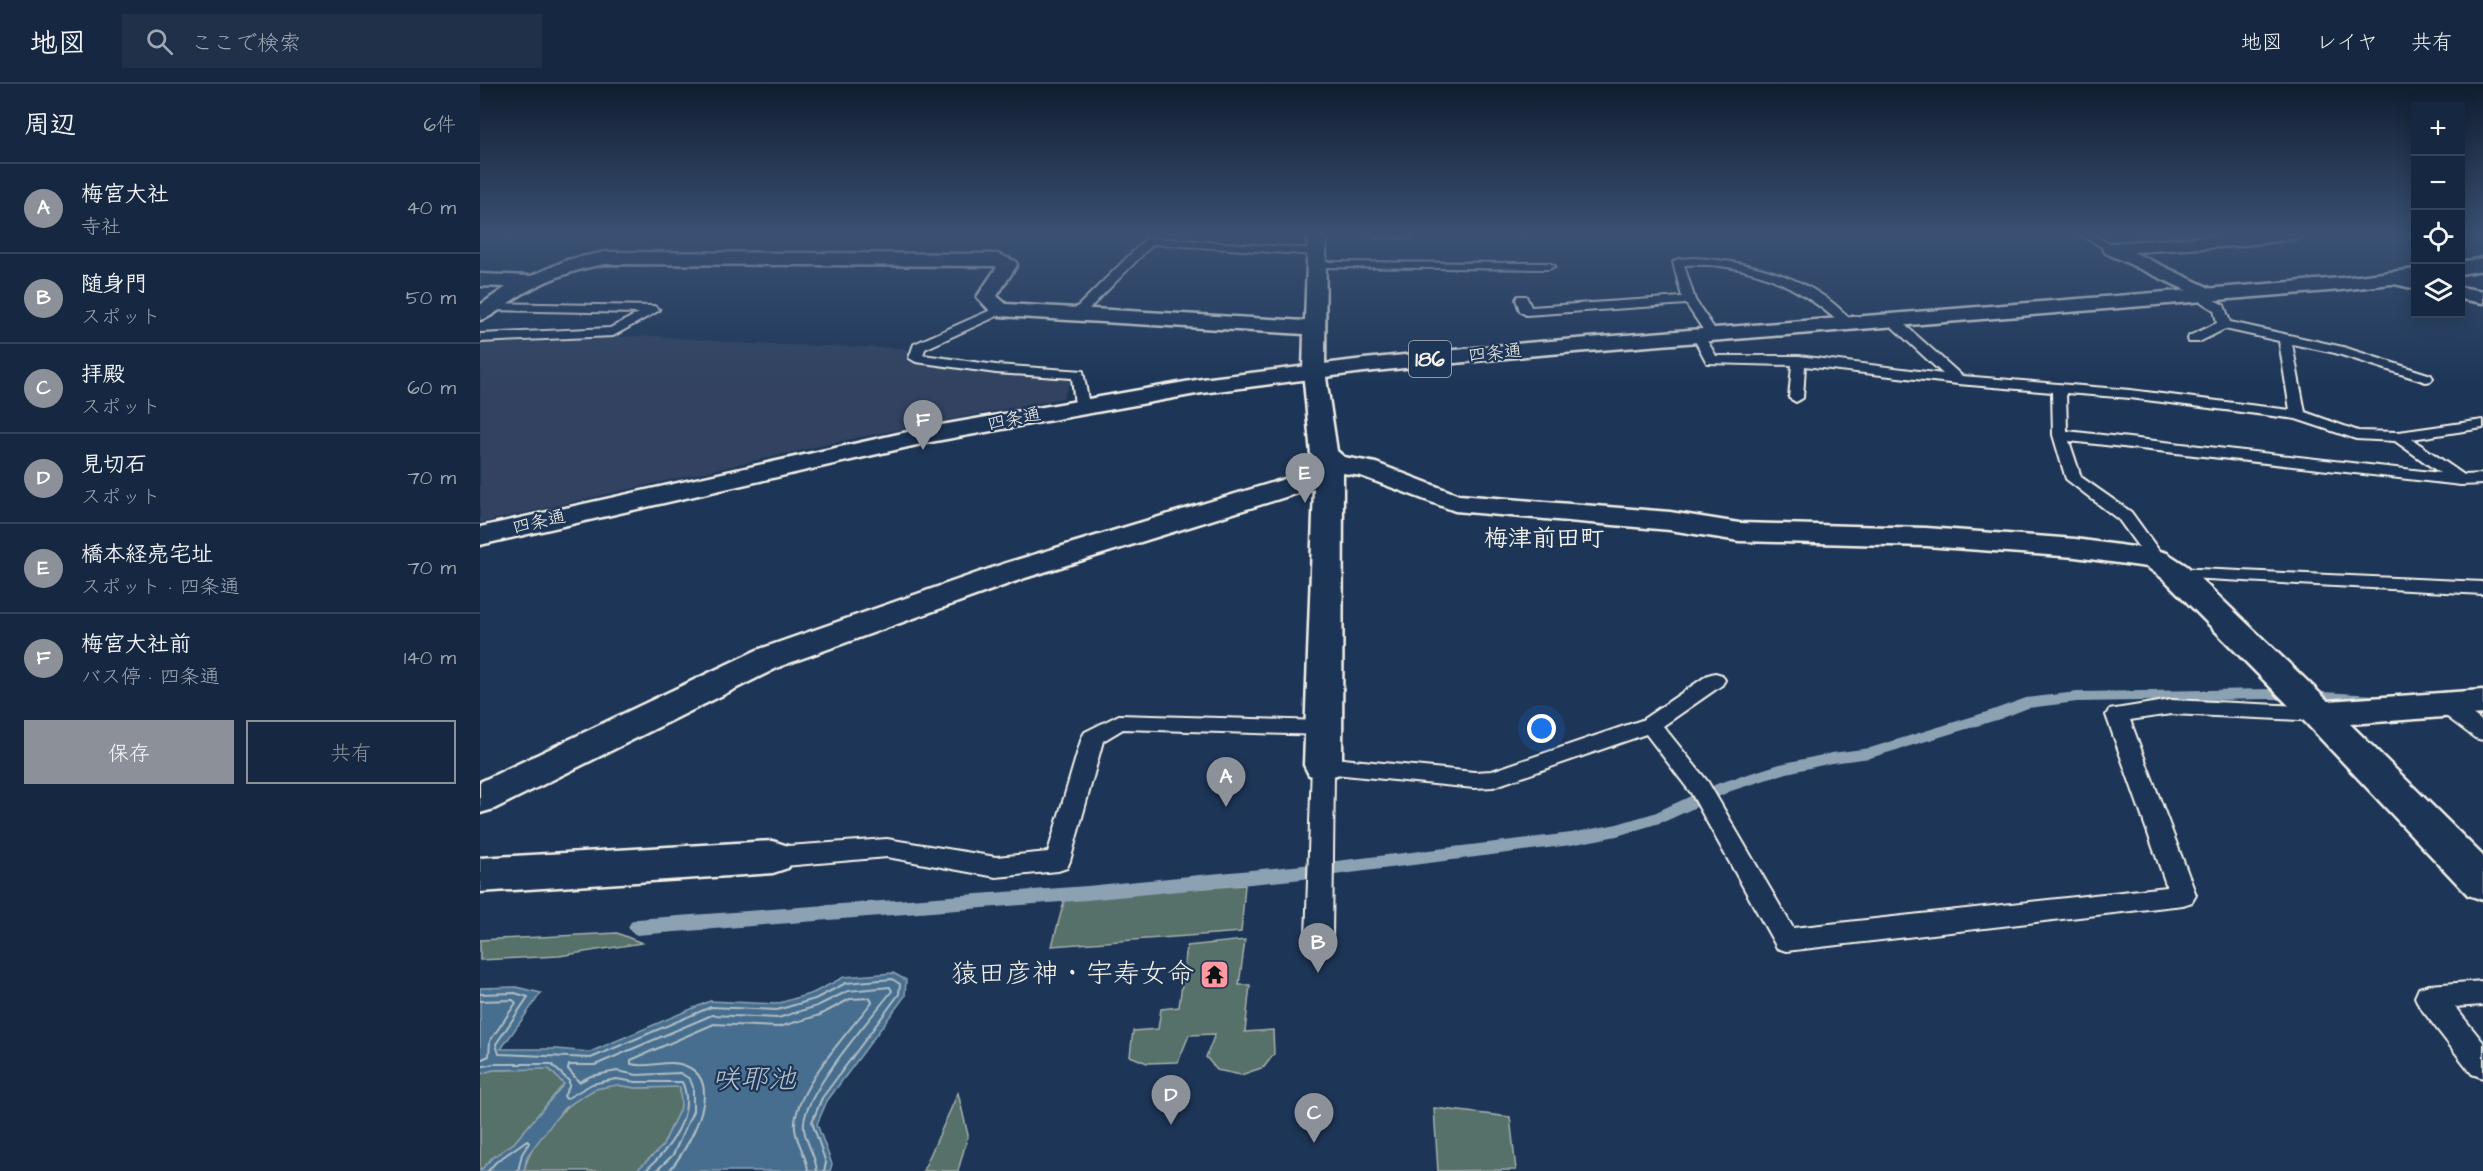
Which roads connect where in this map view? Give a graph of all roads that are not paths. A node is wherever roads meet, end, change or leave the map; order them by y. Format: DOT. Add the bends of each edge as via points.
graph roads {
  1 [pos="527,285"];
  2 [pos="995,285"];
  3 [pos="1106,285"];
  4 [pos="1316,285"];
  5 [pos="1685,285"];
  6 [pos="1791,285"];
  7 [pos="2183,285"];
  8 [pos="2329,285"];
  9 [pos="2201,294"];
  10 [pos="2465,294"];
  11 [pos="2483,297"];
  12 [pos="1522,299"];
  13 [pos="1689,300"];
  14 [pos="1000,310"];
  15 [pos="485,311"];
  16 [pos="1078,313"];
  17 [pos="1892,320"];
  18 [pos="1848,324"];
  19 [pos="2224,325"];
  20 [pos="1315,328"];
  21 [pos="1705,335"];
  22 [pos="480,338"];
  23 [pos="2285,338"];
  24 [pos="2194,339"];
  25 [pos="1799,360"];
  26 [pos="1314,371"];
  27 [pos="2426,378"];
  28 [pos="1958,380"];
  29 [pos="2059,387"];
  30 [pos="1796,398"];
  31 [pos="1082,405"];
  32 [pos="2298,416"];
  33 [pos="2483,424"];
  34 [pos="2060,435"];
  35 [pos="2399,437"];
  36 [pos="1332,469"];
  37 [pos="2483,478"];
  38 [pos="2461,480"];
  39 [pos="480,536"];
  40 [pos="2166,566"];
  41 [pos="2483,588"];
  42 [pos="1715,680"];
  43 [pos="2483,702"];
  44 [pos="2445,705"];
  45 [pos="2319,714"];
  46 [pos="1650,725"];
  47 [pos="1324,728"];
  48 [pos="2483,733"];
  49 [pos="1323,765"];
  50 [pos="480,799"];
  51 [pos="773,857"];
  52 [pos="480,876"];
  53 [pos="2483,883"];
  54 [pos="1319,938"];
  55 [pos="2483,993"];
  56 [pos="2483,1064"];
  1 -- 15 [label="street"];
  2 -- 14 [label="street" via="987,297"];
  3 -- 16 [label="lane"];
  4 -- 20 [label="street"];
  5 -- 13 [label="lane"];
  6 -- 18 [label="lane" via="1812,294"];
  7 -- 9 [label="street"];
  8 -- 9 [label="street, 四条通 / 186"];
  9 -- 17 [label="street, 四条通 / 186"];
  9 -- 19 [label="lane" via="2220,308"];
  10 -- 11 [label="street"];
  12 -- 13 [label="lane" via="1526,311"];
  13 -- 21 [label="lane"];
  14 -- 16 [label="street"];
  14 -- 31 [label="lane" via="919,347 916,358 996,369 1078,374"];
  15 -- 22 [label="lane" via="654,310 614,332"];
  16 -- 20 [label="street"];
  17 -- 18 [label="street, 四条通 / 186"];
  17 -- 28 [label="lane"];
  18 -- 21 [label="street, 四条通 / 186"];
  19 -- 23 [label="lane"];
  19 -- 24 [label="lane"];
  20 -- 26 [label="street"];
  21 -- 25 [label="lane" via="1712,360"];
  21 -- 26 [label="street, 四条通 / 186"];
  23 -- 27 [label="lane"];
  23 -- 32 [label="lane"];
  25 -- 28 [label="lane"];
  25 -- 30 [label="lane"];
  26 -- 31 [label="street, 四条通 / 186"];
  26 -- 36 [label="street" via="1324,454"];
  28 -- 29 [label="lane"];
  29 -- 32 [label="lane"];
  29 -- 34 [label="lane"];
  31 -- 39 [label="street, 四条通 / 186"];
  32 -- 35 [label="lane" via="2355,435"];
  33 -- 35 [label="lane"];
  34 -- 38 [label="lane"];
  34 -- 40 [label="lane" via="2074,479 2125,516"];
  35 -- 38 [label="lane"];
  36 -- 40 [label="street" via="1366,469 1455,503 1670,521 1739,532 1926,537 2075,548"];
  36 -- 47 [label="street"];
  36 -- 50 [label="street" via="1014,571 769,658"];
  37 -- 38 [label="lane"];
  40 -- 41 [label="lane"];
  40 -- 45 [label="street"];
  42 -- 46 [label="lane"];
  43 -- 44 [label="street"];
  44 -- 45 [label="street"];
  44 -- 48 [label="lane"];
  45 -- 46 [label="lane" via="2171,708 2117,715 2183,895 1786,940 1700,788"];
  45 -- 53 [label="street"];
  46 -- 49 [label="lane" via="1493,778 1474,780"];
  47 -- 49 [label="street"];
  47 -- 51 [label="lane" via="1119,722 1093,736 1059,861 996,867 887,848"];
  49 -- 54 [label="lane"];
  51 -- 52 [label="street"];
  55 -- 56 [label="lane" via="2428,996"];
}
